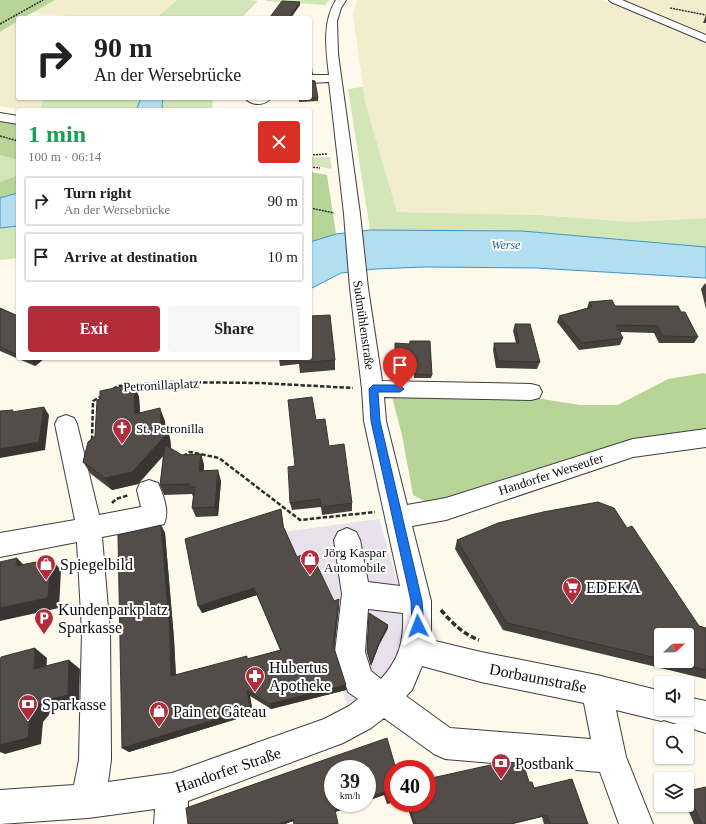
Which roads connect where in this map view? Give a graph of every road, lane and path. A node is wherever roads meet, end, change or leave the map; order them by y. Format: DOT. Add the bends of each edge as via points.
graph roads {
  1 [pos="44,0"];
  2 [pos="341,0"];
  3 [pos="614,0"];
  4 [pos="665,7"];
  5 [pos="706,15"];
  6 [pos="0,24"];
  7 [pos="706,39"];
  8 [pos="335,78"];
  9 [pos="312,79"];
  10 [pos="0,117"];
  11 [pos="16,120"];
  12 [pos="0,136"];
  13 [pos="16,140"];
  14 [pos="332,154"];
  15 [pos="312,155"];
  16 [pos="312,167"];
  17 [pos="320,168"];
  18 [pos="312,209"];
  19 [pos="345,217"];
  20 [pos="366,388"];
  21 [pos="112,390"];
  22 [pos="531,392"];
  23 [pos="106,394"];
  24 [pos="66,424"];
  25 [pos="706,438"];
  26 [pos="92,441"];
  27 [pos="179,459"];
  28 [pos="149,490"];
  29 [pos="389,515"];
  30 [pos="89,528"];
  31 [pos="347,540"];
  32 [pos="0,545"];
  33 [pos="356,594"];
  34 [pos="417,601"];
  35 [pos="415,649"];
  36 [pos="597,690"];
  37 [pos="384,698"];
  38 [pos="654,704"];
  39 [pos="694,713"];
  40 [pos="706,716"];
  41 [pos="610,757"];
  42 [pos="172,790"];
  43 [pos="88,801"];
  44 [pos="0,807"];
  45 [pos="171,824"];
  46 [pos="636,824"];
  1 -- 6 [label="path"];
  2 -- 8 [label="street, Sudmühlenstraße" via="333,15 331,29"];
  3 -- 7 [label="street"];
  4 -- 5 [label="path"];
  8 -- 9 [label="street"];
  8 -- 19 [label="street, Sudmühlenstraße"];
  10 -- 11 [label="street"];
  12 -- 13 [label="path"];
  14 -- 15 [label="path"];
  16 -- 17 [label="path"];
  18 -- 19 [label="path"];
  19 -- 20 [label="street, Sudmühlenstraße" via="359,288"];
  20 -- 21 [label="path, Petronillaplatz" via="166,382 118,386"];
  20 -- 22 [label="street"];
  20 -- 29 [label="street, Sudmühlenstraße" via="375,421"];
  23 -- 26 [label="path, Petronillaplatz" via="93,401"];
  24 -- 30 [label="street"];
  25 -- 29 [label="street, Handorfer Werseufer" via="633,448 446,509"];
  27 -- 29 [label="path" via="190,452 220,458 300,520"];
  28 -- 30 [label="street" via="155,516"];
  29 -- 34 [label="street, Sudmühlenstraße"];
  30 -- 32 [label="street"];
  30 -- 43 [label="street" via="96,632 95,760"];
  31 -- 33 [label="street"];
  33 -- 34 [label="street"];
  33 -- 37 [label="street" via="350,652 359,681"];
  34 -- 35 [label="street, Sudmühlenstraße" via="418,634"];
  35 -- 36 [label="street, Dorbaumstraße" via="471,666"];
  35 -- 37 [label="street, Handorfer Straße" via="401,679"];
  36 -- 38 [label="street, Dorbaumstraße"];
  36 -- 41 [label="street"];
  37 -- 41 [label="street" via="445,743"];
  37 -- 42 [label="street, Handorfer Straße" via="360,717 332,732"];
  39 -- 40 [label="street"];
  41 -- 46 [label="street"];
  42 -- 43 [label="street, Handorfer Straße"];
  42 -- 45 [label="street"];
  43 -- 44 [label="street, Handorfer Straße"];
}
